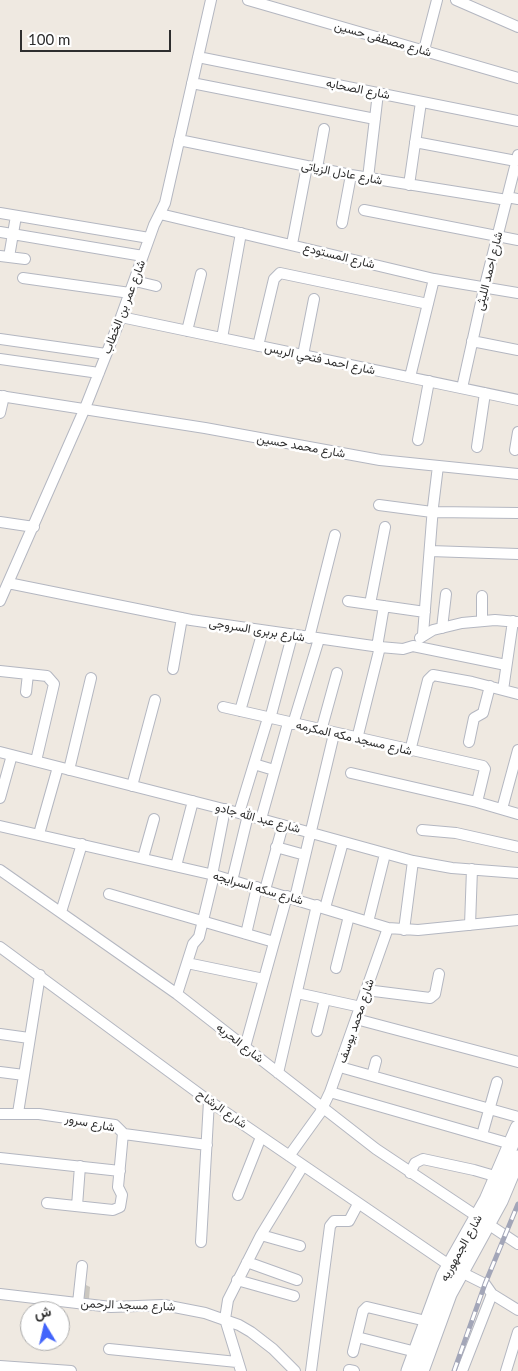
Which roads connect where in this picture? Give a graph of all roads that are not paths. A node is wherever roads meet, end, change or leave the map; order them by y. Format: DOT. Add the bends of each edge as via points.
graph roads {
  1 [pos="210,0"];
  2 [pos="248,0"];
  3 [pos="437,0"];
  4 [pos="456,0"];
  5 [pos="518,27"];
  6 [pos="424,50"];
  7 [pos="198,57"];
  8 [pos="518,78"];
  9 [pos="192,83"];
  10 [pos="378,93"];
  11 [pos="421,102"];
  12 [pos="374,119"];
  13 [pos="518,121"];
  14 [pos="324,129"];
  15 [pos="179,140"];
  16 [pos="415,142"];
  17 [pos="517,158"];
  18 [pos="312,167"];
  19 [pos="351,175"];
  20 [pos="368,178"];
  21 [pos="409,186"];
  22 [pos="511,199"];
  23 [pos="364,210"];
  24 [pos="0,213"];
  25 [pos="160,214"];
  26 [pos="16,216"];
  27 [pos="342,223"];
  28 [pos="0,232"];
  29 [pos="241,233"];
  30 [pos="13,234"];
  31 [pos="498,235"];
  32 [pos="149,238"];
  33 [pos="518,240"];
  34 [pos="292,244"];
  35 [pos="5,256"];
  36 [pos="143,256"];
  37 [pos="25,259"];
  38 [pos="201,274"];
  39 [pos="23,278"];
  40 [pos="434,279"];
  41 [pos="135,281"];
  42 [pos="156,286"];
  43 [pos="484,289"];
  44 [pos="130,293"];
  45 [pos="518,293"];
  46 [pos="314,299"];
  47 [pos="428,304"];
  48 [pos="121,317"];
  49 [pos="187,331"];
  50 [pos="0,338"];
  51 [pos="222,338"];
  52 [pos="472,341"];
  53 [pos="258,346"];
  54 [pos="518,350"];
  55 [pos="106,354"];
  56 [pos="303,355"];
  57 [pos="0,359"];
  58 [pos="99,373"];
  59 [pos="410,377"];
  60 [pos="429,381"];
  61 [pos="462,388"];
  62 [pos="485,393"];
  63 [pos="2,396"];
  64 [pos="518,400"];
  65 [pos="85,408"];
  66 [pos="0,414"];
  67 [pos="518,432"];
  68 [pos="418,440"];
  69 [pos="477,447"];
  70 [pos="515,450"];
  71 [pos="438,466"];
  72 [pos="518,474"];
  73 [pos="379,505"];
  74 [pos="432,512"];
  75 [pos="518,514"];
  76 [pos="0,522"];
  77 [pos="34,527"];
  78 [pos="385,527"];
  79 [pos="335,535"];
  80 [pos="430,551"];
  81 [pos="518,554"];
  82 [pos="8,583"];
  83 [pos="446,594"];
  84 [pos="482,596"];
  85 [pos="0,601"];
  86 [pos="348,601"];
  87 [pos="370,604"];
  88 [pos="384,606"];
  89 [pos="425,612"];
  90 [pos="182,618"];
  91 [pos="482,620"];
  92 [pos="515,622"];
  93 [pos="442,628"];
  94 [pos="263,631"];
  95 [pos="423,634"];
  96 [pos="292,636"];
  97 [pos="314,638"];
  98 [pos="412,646"];
  99 [pos="378,647"];
  100 [pos="506,665"];
  101 [pos="173,669"];
  102 [pos="0,671"];
  103 [pos="337,673"];
  104 [pos="28,674"];
  105 [pos="91,678"];
  106 [pos="490,686"];
  107 [pos="503,690"];
  108 [pos="26,692"];
  109 [pos="518,694"];
  110 [pos="155,700"];
  111 [pos="223,707"];
  112 [pos="240,711"];
  113 [pos="269,718"];
  114 [pos="290,723"];
  115 [pos="321,731"];
  116 [pos="334,734"];
  117 [pos="357,739"];
  118 [pos="469,742"];
  119 [pos="518,750"];
  120 [pos="410,751"];
  121 [pos="0,752"];
  122 [pos="12,755"];
  123 [pos="36,761"];
  124 [pos="254,764"];
  125 [pos="58,767"];
  126 [pos="69,770"];
  127 [pos="274,770"];
  128 [pos="351,773"];
  129 [pos="132,786"];
  130 [pos="0,798"];
  131 [pos="193,801"];
  132 [pos="477,802"];
  133 [pos="225,809"];
  134 [pos="502,809"];
  135 [pos="243,814"];
  136 [pos="518,814"];
  137 [pos="154,819"];
  138 [pos="261,819"];
  139 [pos="282,825"];
  140 [pos="0,826"];
  141 [pos="422,830"];
  142 [pos="310,833"];
  143 [pos="39,834"];
  144 [pos="343,842"];
  145 [pos="82,844"];
  146 [pos="276,847"];
  147 [pos="518,847"];
  148 [pos="385,854"];
  149 [pos="305,855"];
  150 [pos="143,858"];
  151 [pos="413,861"];
  152 [pos="176,866"];
  153 [pos="0,870"];
  154 [pos="472,870"];
  155 [pos="518,873"];
  156 [pos="213,875"];
  157 [pos="232,881"];
  158 [pos="261,889"];
  159 [pos="109,894"];
  160 [pos="291,897"];
  161 [pos="321,907"];
  162 [pos="61,912"];
  163 [pos="349,916"];
  164 [pos="518,920"];
  165 [pos="204,922"];
  166 [pos="368,922"];
  167 [pos="470,925"];
  168 [pos="388,928"];
  169 [pos="404,930"];
  170 [pos="246,934"];
  171 [pos="274,942"];
  172 [pos="0,948"];
  173 [pos="187,963"];
  174 [pos="336,968"];
  175 [pos="440,974"];
  176 [pos="40,975"];
  177 [pos="264,979"];
  178 [pos="366,990"];
  179 [pos="297,993"];
  180 [pos="177,994"];
  181 [pos="325,999"];
  182 [pos="360,1008"];
  183 [pos="356,1019"];
  184 [pos="317,1031"];
  185 [pos="0,1034"];
  186 [pos="29,1038"];
  187 [pos="245,1047"];
  188 [pos="376,1061"];
  189 [pos="518,1062"];
  190 [pos="340,1067"];
  191 [pos="0,1072"];
  192 [pos="278,1073"];
  193 [pos="24,1075"];
  194 [pos="372,1076"];
  195 [pos="497,1082"];
  196 [pos="330,1092"];
  197 [pos="210,1101"];
  198 [pos="489,1109"];
  199 [pos="322,1110"];
  200 [pos="18,1113"];
  201 [pos="0,1114"];
  202 [pos="518,1117"];
  203 [pos="518,1128"];
  204 [pos="123,1133"];
  205 [pos="482,1135"];
  206 [pos="261,1137"];
  207 [pos="511,1144"];
  208 [pos="207,1145"];
  209 [pos="289,1156"];
  210 [pos="0,1158"];
  211 [pos="518,1158"];
  212 [pos="80,1166"];
  213 [pos="303,1166"];
  214 [pos="120,1171"];
  215 [pos="410,1173"];
  216 [pos="498,1177"];
  217 [pos="238,1195"];
  218 [pos="48,1203"];
  219 [pos="358,1204"];
  220 [pos="77,1206"];
  221 [pos="483,1221"];
  222 [pos="260,1235"];
  223 [pos="201,1242"];
  224 [pos="518,1244"];
  225 [pos="300,1246"];
  226 [pos="246,1262"];
  227 [pos="82,1266"];
  228 [pos="454,1268"];
  229 [pos="237,1280"];
  230 [pos="297,1280"];
  231 [pos="0,1294"];
  232 [pos="492,1294"];
  233 [pos="294,1296"];
  234 [pos="78,1303"];
  235 [pos="518,1310"];
  236 [pos="224,1318"];
  237 [pos="426,1322"];
  238 [pos="518,1332"];
  239 [pos="357,1337"];
  240 [pos="109,1349"];
  241 [pos="353,1352"];
  242 [pos="416,1352"];
  243 [pos="0,1366"];
  244 [pos="239,1366"];
  245 [pos="71,1371"];
  246 [pos="295,1371"];
  247 [pos="311,1371"];
  248 [pos="409,1371"];
  249 [pos="421,1371"];
  250 [pos="462,1371"];
  251 [pos="506,1371"];
  1 -- 7 [label="street, شارع عمر بن الخطاب"];
  2 -- 6 [label="street, شارع مصطفى حسين"];
  3 -- 6 [label="street"];
  4 -- 5 [label="street"];
  6 -- 8 [label="street, شارع مصطفى حسين"];
  7 -- 9 [label="street, شارع عمر بن الخطاب"];
  7 -- 10 [label="street, شارع الصحابه"];
  9 -- 12 [label="street"];
  9 -- 15 [label="street, شارع عمر بن الخطاب"];
  10 -- 11 [label="street, شارع الصحابه"];
  10 -- 12 [label="street"];
  11 -- 13 [label="street, شارع الصحابه"];
  11 -- 16 [label="street"];
  12 -- 20 [label="street"];
  14 -- 18 [label="street"];
  15 -- 18 [label="street, شارع عادل الزياتى"];
  15 -- 25 [label="street, شارع عمر بن الخطاب"];
  16 -- 17 [label="street"];
  16 -- 21 [label="street"];
  17 -- 22 [label="street, شارع احمد الليثى"];
  18 -- 19 [label="street, شارع عادل الزياتى"];
  18 -- 34 [label="street"];
  19 -- 20 [label="street, شارع عادل الزياتى"];
  19 -- 27 [label="street"];
  20 -- 21 [label="street, شارع عادل الزياتى"];
  21 -- 22 [label="street, شارع عادل الزياتى"];
  22 -- 31 [label="street, شارع احمد الليثى"];
  23 -- 31 [label="street"];
  24 -- 26 [label="street"];
  25 -- 29 [label="street, شارع المستودع"];
  25 -- 32 [label="street, شارع عمر بن الخطاب"];
  26 -- 30 [label="street"];
  26 -- 32 [label="street"];
  28 -- 30 [label="street"];
  29 -- 34 [label="street, شارع المستودع"];
  29 -- 51 [label="street"];
  30 -- 35 [label="street"];
  30 -- 36 [label="street"];
  31 -- 33 [label="street"];
  31 -- 43 [label="street, شارع احمد الليثى"];
  32 -- 36 [label="street, شارع عمر بن الخطاب"];
  34 -- 40 [label="street, شارع المستودع"];
  35 -- 37 [label="street"];
  36 -- 41 [label="street, شارع عمر بن الخطاب"];
  38 -- 49 [label="street"];
  39 -- 44 [label="street"];
  40 -- 43 [label="street, شارع المستودع"];
  40 -- 47 [label="street"];
  41 -- 42 [label="street"];
  41 -- 44 [label="street, شارع عمر بن الخطاب"];
  43 -- 45 [label="street, شارع المستودع"];
  43 -- 52 [label="street, شارع احمد الليثى"];
  44 -- 48 [label="street, شارع عمر بن الخطاب"];
  46 -- 56 [label="street"];
  47 -- 53 [label="street" via="280,273 274,279"];
  47 -- 59 [label="street"];
  48 -- 49 [label="street, شارع احمد فتحي الريس"];
  48 -- 55 [label="street, شارع عمر بن الخطاب"];
  49 -- 51 [label="street, شارع احمد فتحي الريس"];
  50 -- 55 [label="street"];
  51 -- 53 [label="street, شارع احمد فتحي الريس"];
  52 -- 54 [label="street"];
  52 -- 61 [label="street, شارع احمد الليثى"];
  53 -- 56 [label="street, شارع احمد فتحي الريس"];
  55 -- 58 [label="street, شارع عمر بن الخطاب"];
  56 -- 59 [label="street, شارع احمد فتحي الريس"];
  57 -- 58 [label="street"];
  58 -- 65 [label="street, شارع عمر بن الخطاب"];
  59 -- 60 [label="street, شارع احمد فتحي الريس"];
  60 -- 61 [label="street, شارع احمد فتحي الريس"];
  60 -- 68 [label="street"];
  61 -- 62 [label="street, شارع احمد فتحي الريس"];
  62 -- 64 [label="street, شارع احمد فتحي الريس"];
  62 -- 69 [label="street"];
  63 -- 65 [label="street, شارع محمد حسين"];
  63 -- 66 [label="street"];
  65 -- 71 [label="street, شارع محمد حسين" via="359,456"];
  65 -- 77 [label="street, شارع عمر بن الخطاب"];
  67 -- 70 [label="street"];
  71 -- 72 [label="street, شارع محمد حسين"];
  71 -- 74 [label="street"];
  73 -- 74 [label="street"];
  74 -- 75 [label="street"];
  74 -- 80 [label="street"];
  76 -- 77 [label="street"];
  77 -- 82 [label="street, شارع عمر بن الخطاب"];
  78 -- 87 [label="street"];
  79 -- 97 [label="street"];
  80 -- 81 [label="street"];
  80 -- 89 [label="street"];
  82 -- 85 [label="street, شارع عمر بن الخطاب"];
  82 -- 90 [label="street, شارع بربرى السروجى"];
  83 -- 93 [label="street"];
  84 -- 91 [label="street"];
  86 -- 87 [label="street"];
  87 -- 88 [label="street"];
  88 -- 89 [label="street"];
  88 -- 99 [label="street"];
  89 -- 95 [label="street"];
  90 -- 94 [label="street, شارع بربرى السروجى"];
  90 -- 101 [label="street"];
  91 -- 92 [label="street"];
  91 -- 93 [label="street"];
  92 -- 100 [label="street"];
  93 -- 95 [label="street"];
  94 -- 96 [label="street, شارع بربرى السروجى"];
  94 -- 112 [label="street"];
  95 -- 98 [label="street"];
  96 -- 97 [label="street, شارع بربرى السروجى"];
  96 -- 113 [label="street"];
  97 -- 99 [label="street, شارع بربرى السروجى"];
  97 -- 114 [label="street"];
  98 -- 99 [label="street, شارع بربرى السروجى"];
  98 -- 100 [label="street, شارع بربرى السروجى"];
  99 -- 117 [label="street"];
  100 -- 107 [label="street"];
  102 -- 104 [label="street"];
  103 -- 115 [label="street"];
  104 -- 108 [label="street"];
  104 -- 123 [label="street" via="50,678 54,687"];
  105 -- 126 [label="street"];
  106 -- 107 [label="street"];
  106 -- 118 [label="street" via="483,712 474,718"];
  106 -- 120 [label="street" via="431,676"];
  107 -- 109 [label="street"];
  110 -- 129 [label="street"];
  111 -- 112 [label="street, شارع مسجد مكه المكرمه"];
  112 -- 113 [label="street, شارع مسجد مكه المكرمه"];
  113 -- 114 [label="street, شارع مسجد مكه المكرمه"];
  113 -- 124 [label="street"];
  114 -- 115 [label="street, شارع مسجد مكه المكرمه"];
  114 -- 127 [label="street"];
  115 -- 116 [label="street, شارع مسجد مكه المكرمه"];
  116 -- 117 [label="street, شارع مسجد مكه المكرمه"];
  116 -- 142 [label="street"];
  117 -- 120 [label="street, شارع مسجد مكه المكرمه"];
  119 -- 134 [label="street"];
  120 -- 132 [label="street, شارع مسجد مكه المكرمه" via="485,767"];
  121 -- 122 [label="street, شارع عبد الله جادو"];
  122 -- 123 [label="street, شارع عبد الله جادو"];
  122 -- 130 [label="street"];
  123 -- 125 [label="street, شارع عبد الله جادو"];
  124 -- 127 [label="street"];
  124 -- 135 [label="street"];
  125 -- 126 [label="street, شارع عبد الله جادو"];
  125 -- 143 [label="street"];
  126 -- 129 [label="street, شارع عبد الله جادو"];
  127 -- 138 [label="street"];
  128 -- 132 [label="street"];
  129 -- 131 [label="street, شارع عبد الله جادو"];
  131 -- 133 [label="street, شارع عبد الله جادو"];
  131 -- 152 [label="street"];
  132 -- 134 [label="street"];
  133 -- 135 [label="street, شارع عبد الله جادو"];
  133 -- 156 [label="street"];
  134 -- 136 [label="street"];
  135 -- 138 [label="street, شارع عبد الله جادو"];
  135 -- 157 [label="street"];
  137 -- 150 [label="street"];
  138 -- 139 [label="street, شارع عبد الله جادو"];
  139 -- 142 [label="street, شارع عبد الله جادو"];
  139 -- 146 [label="street"];
  140 -- 143 [label="street, شارع سكه السرايجه"];
  141 -- 147 [label="street" via="456,833"];
  142 -- 144 [label="street, شارع عبد الله جادو"];
  142 -- 149 [label="street"];
  143 -- 145 [label="street, شارع سكه السرايجه"];
  144 -- 148 [label="street, شارع عبد الله جادو"];
  144 -- 161 [label="street"];
  145 -- 150 [label="street, شارع سكه السرايجه"];
  145 -- 162 [label="street"];
  146 -- 149 [label="street"];
  146 -- 158 [label="street"];
  148 -- 151 [label="street, شارع عبد الله جادو"];
  148 -- 166 [label="street"];
  149 -- 160 [label="street"];
  150 -- 152 [label="street, شارع سكه السرايجه"];
  151 -- 154 [label="street, شارع عبد الله جادو"];
  151 -- 169 [label="street"];
  152 -- 156 [label="street, شارع سكه السرايجه"];
  153 -- 162 [label="street, شارع الحريه"];
  154 -- 155 [label="street, شارع عبد الله جادو"];
  154 -- 167 [label="street"];
  156 -- 157 [label="street, شارع سكه السرايجه"];
  156 -- 165 [label="street"];
  157 -- 158 [label="street, شارع سكه السرايجه"];
  158 -- 160 [label="street, شارع سكه السرايجه"];
  158 -- 170 [label="street"];
  159 -- 165 [label="street"];
  160 -- 161 [label="street, شارع سكه السرايجه"];
  160 -- 171 [label="street"];
  161 -- 163 [label="street, شارع سكه السرايجه"];
  161 -- 179 [label="street"];
  162 -- 180 [label="street, شارع الحريه"];
  163 -- 166 [label="street, شارع سكه السرايجه"];
  163 -- 174 [label="street"];
  164 -- 167 [label="street, شارع سكه السرايجه"];
  165 -- 170 [label="street"];
  165 -- 173 [label="street"];
  166 -- 168 [label="street, شارع سكه السرايجه"];
  167 -- 169 [label="street, شارع سكه السرايجه"];
  168 -- 169 [label="street, شارع سكه السرايجه"];
  168 -- 178 [label="street, شارع محمد يوسف"];
  170 -- 171 [label="street"];
  171 -- 177 [label="street"];
  172 -- 176 [label="street, شارع الرشاح"];
  173 -- 177 [label="street"];
  173 -- 180 [label="street"];
  175 -- 178 [label="street" via="435,994 430,998"];
  176 -- 186 [label="street"];
  176 -- 197 [label="street, شارع الرشاح"];
  177 -- 187 [label="street"];
  178 -- 182 [label="street, شارع محمد يوسف"];
  179 -- 181 [label="street"];
  179 -- 192 [label="street"];
  180 -- 187 [label="street, شارع الحريه"];
  181 -- 182 [label="street"];
  181 -- 184 [label="street"];
  182 -- 183 [label="street, شارع محمد يوسف"];
  183 -- 189 [label="street"];
  183 -- 190 [label="street, شارع محمد يوسف"];
  185 -- 186 [label="street"];
  186 -- 193 [label="street"];
  187 -- 192 [label="street, شارع الحريه"];
  188 -- 194 [label="street"];
  190 -- 194 [label="street"];
  190 -- 196 [label="street, شارع محمد يوسف"];
  191 -- 193 [label="street"];
  192 -- 199 [label="street, شارع الحريه"];
  193 -- 200 [label="street"];
  194 -- 198 [label="street"];
  195 -- 198 [label="street"];
  196 -- 199 [label="street, شارع محمد يوسف"];
  196 -- 205 [label="street"];
  197 -- 206 [label="street, شارع الرشاح"];
  197 -- 208 [label="street"];
  198 -- 202 [label="street"];
  198 -- 205 [label="street"];
  199 -- 209 [label="street, شارع محمد يوسف"];
  199 -- 215 [label="street, شارع الحريه"];
  200 -- 201 [label="street, شارع سرور"];
  200 -- 204 [label="street, شارع سرور" via="115,1125"];
  203 -- 207 [label="main road, شارع الجمهوريه"];
  204 -- 208 [label="street, شارع سرور"];
  204 -- 214 [label="street"];
  205 -- 207 [label="street"];
  206 -- 209 [label="street, شارع الرشاح"];
  206 -- 217 [label="street"];
  207 -- 216 [label="main road, شارع الجمهوريه"];
  208 -- 223 [label="street"];
  209 -- 213 [label="street, شارع الرشاح"];
  210 -- 212 [label="street"];
  211 -- 221 [label="main road, شارع الجمهوريه"];
  212 -- 214 [label="street"];
  212 -- 220 [label="street"];
  213 -- 219 [label="street, شارع الرشاح"];
  213 -- 222 [label="street"];
  214 -- 220 [label="street" via="118,1187 122,1197 118,1208"];
  215 -- 216 [label="street" via="415,1163 423,1159"];
  215 -- 221 [label="street, شارع الحريه"];
  216 -- 221 [label="main road, شارع الجمهوريه"];
  218 -- 220 [label="street"];
  219 -- 228 [label="street, شارع الرشاح"];
  219 -- 247 [label="street" via="349,1221 336,1221 330,1226"];
  221 -- 224 [label="street, شارع الحريه"];
  221 -- 228 [label="main road, شارع الجمهوريه"];
  222 -- 225 [label="street"];
  222 -- 226 [label="street"];
  226 -- 229 [label="street"];
  226 -- 230 [label="street"];
  227 -- 234 [label="street"];
  228 -- 232 [label="street, شارع الرشاح" via="485,1284"];
  228 -- 237 [label="main road, شارع الجمهوريه"];
  228 -- 249 [label="main road, شارع الجمهوريه" via="447,1300"];
  229 -- 233 [label="street"];
  229 -- 236 [label="street"];
  231 -- 234 [label="street, شارع مسجد الرحمن"];
  232 -- 235 [label="street, شارع الرشاح"];
  232 -- 250 [label="street"];
  234 -- 236 [label="street, شارع مسجد الرحمن" via="124,1308 164,1305"];
  236 -- 244 [label="street"];
  236 -- 246 [label="street, شارع مسجد الرحمن" via="251,1332"];
  237 -- 239 [label="street" via="369,1306 364,1310"];
  237 -- 242 [label="main road, شارع الجمهوريه"];
  238 -- 251 [label="street"];
  239 -- 241 [label="street"];
  239 -- 242 [label="street"];
  240 -- 244 [label="street"];
  242 -- 248 [label="main road, شارع الجمهوريه"];
  243 -- 245 [label="street"];
}
